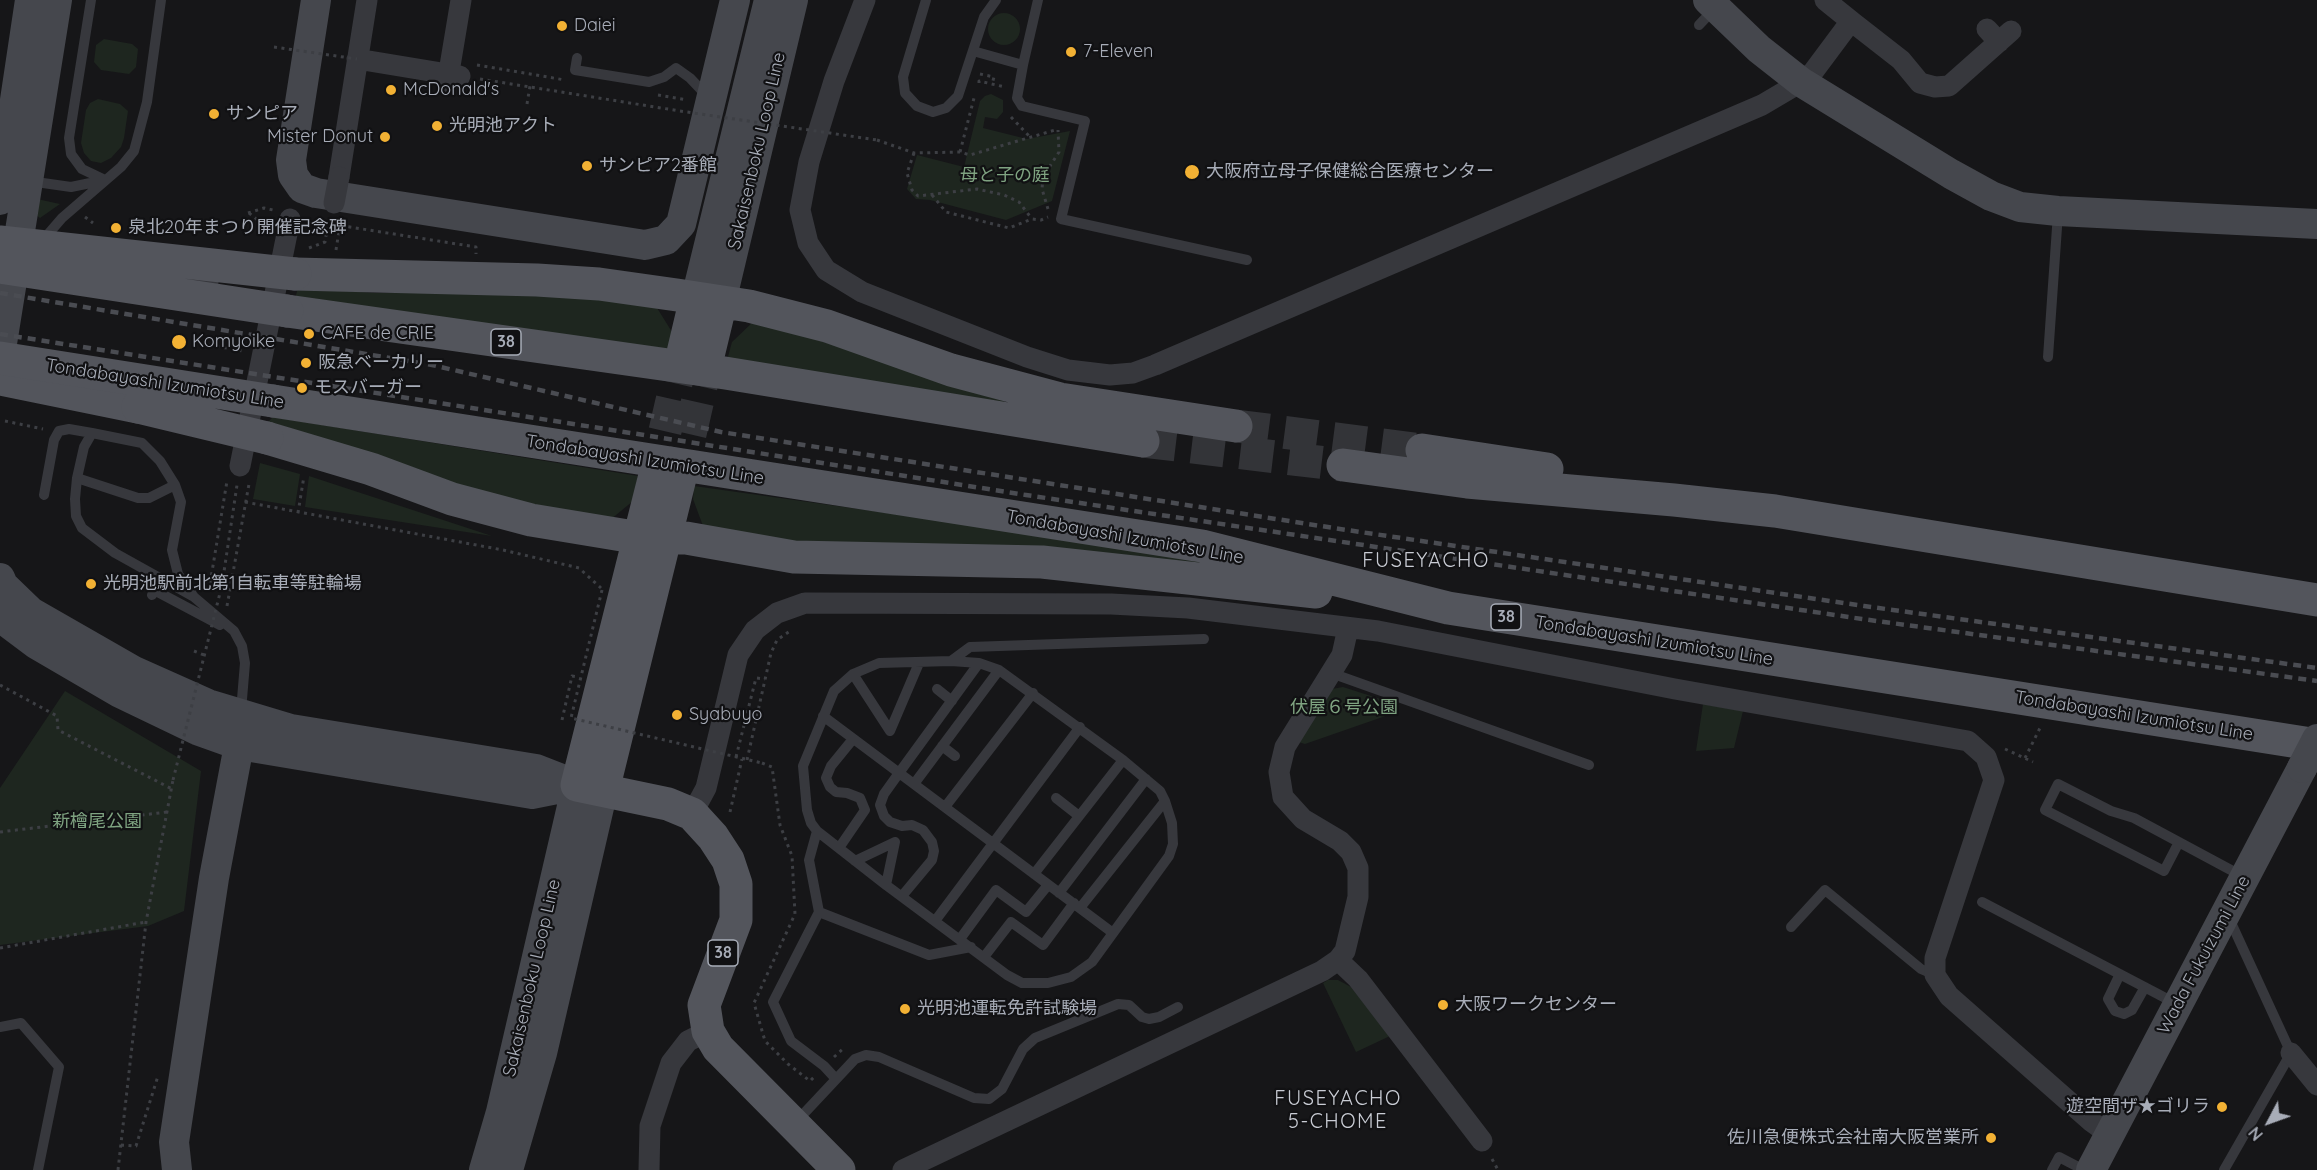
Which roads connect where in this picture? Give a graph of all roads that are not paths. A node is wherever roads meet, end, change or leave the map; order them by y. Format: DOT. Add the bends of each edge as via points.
graph roads {
  1 [pos="30,0"];
  2 [pos="57,0"];
  3 [pos="92,0"];
  4 [pos="161,0"];
  5 [pos="316,0"];
  6 [pos="367,0"];
  7 [pos="461,0"];
  8 [pos="735,0"];
  9 [pos="769,0"];
  10 [pos="793,0"];
  11 [pos="865,0"];
  12 [pos="926,0"];
  13 [pos="996,0"];
  14 [pos="1038,0"];
  15 [pos="1825,0"];
  16 [pos="1708,11"];
  17 [pos="1851,21"];
  18 [pos="25,34"];
  19 [pos="1999,34"];
  20 [pos="974,51"];
  21 [pos="357,58"];
  22 [pos="577,58"];
  23 [pos="1023,65"];
  24 [pos="1801,82"];
  25 [pos="711,100"];
  26 [pos="105,180"];
  27 [pos="13,183"];
  28 [pos="334,203"];
  29 [pos="2058,211"];
  30 [pos="283,219"];
  31 [pos="2317,224"];
  32 [pos="0,242"];
  33 [pos="1247,260"];
  34 [pos="47,263"];
  35 [pos="5,277"];
  36 [pos="208,282"];
  37 [pos="708,300"];
  38 [pos="2048,357"];
  39 [pos="694,359"];
  40 [pos="4,366"];
  41 [pos="1022,372"];
  42 [pos="1236,426"];
  43 [pos="177,432"];
  44 [pos="92,433"];
  45 [pos="1143,441"];
  46 [pos="1422,450"];
  47 [pos="240,465"];
  48 [pos="1343,465"];
  49 [pos="77,478"];
  50 [pos="666,481"];
  51 [pos="175,485"];
  52 [pos="44,495"];
  53 [pos="1775,511"];
  54 [pos="653,537"];
  55 [pos="0,578"];
  56 [pos="152,595"];
  57 [pos="194,597"];
  58 [pos="2317,600"];
  59 [pos="1448,608"];
  60 [pos="0,617"];
  61 [pos="1348,628"];
  62 [pos="1204,639"];
  63 [pos="242,646"];
  64 [pos="951,661"];
  65 [pos="919,663"];
  66 [pos="979,663"];
  67 [pos="999,670"];
  68 [pos="1331,673"];
  69 [pos="853,674"];
  70 [pos="937,690"];
  71 [pos="1033,693"];
  72 [pos="952,701"];
  73 [pos="240,715"];
  74 [pos="823,716"];
  75 [pos="1080,727"];
  76 [pos="854,739"];
  77 [pos="2317,739"];
  78 [pos="239,745"];
  79 [pos="942,746"];
  80 [pos="955,756"];
  81 [pos="1123,760"];
  82 [pos="1589,765"];
  83 [pos="2309,766"];
  84 [pos="899,773"];
  85 [pos="1146,779"];
  86 [pos="914,784"];
  87 [pos="590,787"];
  88 [pos="1056,798"];
  89 [pos="1165,801"];
  90 [pos="945,807"];
  91 [pos="692,814"];
  92 [pos="1079,816"];
  93 [pos="818,831"];
  94 [pos="2179,842"];
  95 [pos="994,843"];
  96 [pos="838,848"];
  97 [pos="855,861"];
  98 [pos="1034,874"];
  99 [pos="2245,878"];
  100 [pos="886,885"];
  101 [pos="1048,885"];
  102 [pos="1059,893"];
  103 [pos="902,896"];
  104 [pos="1982,902"];
  105 [pos="1077,906"];
  106 [pos="819,912"];
  107 [pos="2227,913"];
  108 [pos="935,921"];
  109 [pos="1791,927"];
  110 [pos="1113,933"];
  111 [pos="960,939"];
  112 [pos="971,947"];
  113 [pos="984,957"];
  114 [pos="1338,960"];
  115 [pos="2120,974"];
  116 [pos="1935,975"];
  117 [pos="2145,987"];
  118 [pos="2178,1005"];
  119 [pos="1178,1007"];
  120 [pos="0,1027"];
  121 [pos="708,1031"];
  122 [pos="2291,1053"];
  123 [pos="836,1079"];
  124 [pos="2317,1085"];
  125 [pos="795,1123"];
  126 [pos="2110,1135"];
  127 [pos="1482,1141"];
  128 [pos="38,1170"];
  129 [pos="177,1170"];
  130 [pos="484,1170"];
  131 [pos="508,1170"];
  132 [pos="649,1170"];
  133 [pos="839,1170"];
  134 [pos="903,1170"];
  135 [pos="2052,1170"];
  136 [pos="2084,1170"];
  137 [pos="2091,1170"];
  138 [pos="2224,1170"];
  1 -- 18 [label="street"];
  2 -- 18 [label="street"];
  3 -- 26 [label="lane" via="69,138 71,154 82,169"];
  4 -- 26 [label="lane" via="140,132 134,151"];
  5 -- 25 [label="street" via="291,160 292,175 302,188 316,193 645,245 666,240 681,224"];
  6 -- 21 [label="street"];
  7 -- 21 [label="street" via="456,74"];
  8 -- 25 [label="street"];
  9 -- 37 [label="street, Sakaisenboku Loop Line"];
  10 -- 37 [label="street, Sakaisenboku Loop Line"];
  11 -- 41 [label="street" via="809,162 800,210 808,243 826,270 862,292"];
  12 -- 20 [label="lane" via="903,77 905,93 917,106 933,111 946,108 958,96"];
  13 -- 20 [label="lane" via="984,16"];
  14 -- 23 [label="lane"];
  15 -- 17 [label="street"];
  16 -- 24 [label="street"];
  17 -- 19 [label="street" via="1901,60 1920,83 1935,87 1949,86"];
  17 -- 24 [label="street" via="1821,64"];
  18 -- 27 [label="street"];
  20 -- 23 [label="lane"];
  21 -- 28 [label="street, bridge"];
  22 -- 25 [label="lane" via="575,70 650,82 676,68"];
  23 -- 33 [label="lane" via="1017,98 1022,106 1085,121 1061,219"];
  24 -- 29 [label="street" via="1991,196 2020,207"];
  24 -- 41 [label="street" via="1762,105 1144,369 1110,375 1068,370"];
  26 -- 27 [label="lane" via="71,187"];
  26 -- 35 [label="lane"];
  27 -- 35 [label="street"];
  29 -- 31 [label="street"];
  29 -- 38 [label="lane"];
  30 -- 47 [label="street"];
  32 -- 37 [label="main road, bridge" via="600,284"];
  34 -- 36 [label="street"];
  35 -- 40 [label="street"];
  35 -- 45 [label="main road, 38, bridge" via="287,311 725,374"];
  37 -- 39 [label="main road"];
  37 -- 41 [label="main road" via="827,326 951,370"];
  40 -- 43 [label="street" via="182,405"];
  40 -- 54 [label="main road, bridge" via="138,407 267,438 371,469 452,499 531,520"];
  40 -- 59 [label="main road, Tondabayashi Izumiotsu Line / 38, bridge" via="273,401 1202,546"];
  41 -- 42 [label="main road" via="1060,399"];
  44 -- 49 [label="lane" via="84,447"];
  44 -- 51 [label="lane" via="142,443 160,461"];
  44 -- 52 [label="lane" via="59,431"];
  46 -- 53 [label="main road" via="1583,474"];
  48 -- 53 [label="main road" via="1467,482"];
  49 -- 51 [label="lane" via="138,498 149,498"];
  49 -- 57 [label="lane" via="76,516 82,528 115,553"];
  50 -- 54 [label="main road, Tondabayashi Izumiotsu Line"];
  51 -- 57 [label="lane" via="181,502 172,550 178,574"];
  53 -- 58 [label="main road"];
  54 -- 59 [label="main road" via="794,557 1042,562"];
  54 -- 87 [label="main road, Tondabayashi Izumiotsu Line"];
  55 -- 73 [label="street" via="32,612 134,670"];
  56 -- 63 [label="lane" via="154,590 221,626"];
  57 -- 63 [label="lane" via="234,631"];
  59 -- 83 [label="main road, Tondabayashi Izumiotsu Line / 38"];
  60 -- 78 [label="street" via="36,644 120,693 197,730"];
  61 -- 68 [label="street" via="1342,655"];
  61 -- 91 [label="street" via="1122,604 805,603 777,613 755,630 738,656 706,788"];
  61 -- 116 [label="street" via="1968,741 1986,757 1994,780 1935,958"];
  62 -- 64 [label="lane" via="970,646"];
  63 -- 73 [label="lane" via="245,663"];
  64 -- 65 [label="lane"];
  64 -- 66 [label="lane"];
  65 -- 69 [label="lane" via="879,663"];
  65 -- 69 [label="lane" via="890,731"];
  66 -- 67 [label="lane"];
  66 -- 72 [label="lane"];
  67 -- 71 [label="lane"];
  67 -- 79 [label="lane"];
  68 -- 82 [label="lane"];
  68 -- 114 [label="street" via="1285,747 1279,772 1283,797 1303,819 1340,841 1351,852 1358,868 1358,897 1345,951"];
  69 -- 74 [label="lane" via="834,691"];
  70 -- 72 [label="lane"];
  71 -- 75 [label="lane"];
  71 -- 90 [label="lane"];
  72 -- 84 [label="lane"];
  73 -- 78 [label="street"];
  73 -- 87 [label="street" via="291,729 536,769"];
  74 -- 76 [label="lane"];
  74 -- 93 [label="lane" via="803,766 807,810"];
  75 -- 81 [label="lane"];
  75 -- 95 [label="lane"];
  76 -- 84 [label="lane"];
  76 -- 96 [label="lane" via="826,778 836,792 860,798 865,810"];
  77 -- 83 [label="street, Wada Fukuizumi Line, bridge"];
  78 -- 87 [label="street" via="532,794"];
  78 -- 129 [label="street" via="175,1131"];
  79 -- 80 [label="lane"];
  79 -- 86 [label="lane"];
  81 -- 85 [label="lane"];
  81 -- 92 [label="lane"];
  83 -- 99 [label="street, Wada Fukuizumi Line"];
  84 -- 86 [label="lane"];
  84 -- 103 [label="lane" via="880,805 884,816 890,822 923,830 934,851 932,860"];
  85 -- 89 [label="lane"];
  85 -- 102 [label="lane"];
  86 -- 90 [label="lane"];
  87 -- 91 [label="main road, 38" via="668,804"];
  87 -- 130 [label="street, Sakaisenboku Loop Line"];
  87 -- 131 [label="street, Sakaisenboku Loop Line" via="542,1053"];
  88 -- 92 [label="lane"];
  89 -- 105 [label="lane"];
  89 -- 110 [label="lane" via="1173,844"];
  90 -- 95 [label="lane"];
  91 -- 121 [label="main road, 38" via="728,860 736,884 736,920 704,1005"];
  92 -- 98 [label="lane"];
  93 -- 96 [label="lane"];
  93 -- 106 [label="lane" via="809,860"];
  94 -- 94 [label="lane" via="2058,784 2045,810 2164,871"];
  94 -- 99 [label="lane"];
  95 -- 98 [label="lane"];
  95 -- 108 [label="lane"];
  96 -- 97 [label="lane"];
  97 -- 100 [label="lane"];
  97 -- 100 [label="lane" via="896,842"];
  98 -- 101 [label="lane"];
  99 -- 107 [label="street, Wada Fukuizumi Line"];
  100 -- 103 [label="lane"];
  101 -- 102 [label="lane"];
  101 -- 111 [label="lane" via="1026,912 996,890"];
  102 -- 105 [label="lane"];
  103 -- 108 [label="lane"];
  104 -- 115 [label="lane"];
  105 -- 110 [label="lane"];
  105 -- 113 [label="lane" via="1043,945 1011,922"];
  106 -- 112 [label="lane" via="929,955"];
  106 -- 123 [label="lane" via="773,1002 791,1041"];
  107 -- 118 [label="street, Wada Fukuizumi Line"];
  107 -- 122 [label="lane"];
  108 -- 111 [label="lane"];
  109 -- 116 [label="lane" via="1825,890 1921,969"];
  110 -- 113 [label="lane" via="1092,962 1071,977 1048,983 1022,982"];
  111 -- 112 [label="lane"];
  112 -- 113 [label="lane"];
  114 -- 127 [label="street" via="1358,979"];
  114 -- 134 [label="street"];
  115 -- 117 [label="lane"];
  115 -- 117 [label="lane" via="2108,999 2115,1011 2124,1014 2132,1010"];
  116 -- 126 [label="street" via="1948,996"];
  117 -- 118 [label="lane"];
  118 -- 126 [label="street, Wada Fukuizumi Line"];
  119 -- 123 [label="lane" via="1149,1019 1129,1005 1118,1004 1035,1038 1023,1049 1002,1089 989,1099 974,1098 866,1055 855,1059"];
  120 -- 128 [label="lane" via="21,1023 58,1067"];
  121 -- 125 [label="main road" via="718,1048"];
  121 -- 132 [label="street" via="688,1041 671,1063 650,1126"];
  122 -- 124 [label="street"];
  122 -- 138 [label="lane"];
  123 -- 125 [label="lane"];
  125 -- 133 [label="main road"];
  126 -- 137 [label="street, Wada Fukuizumi Line"];
  135 -- 136 [label="lane" via="2059,1157"];
}
